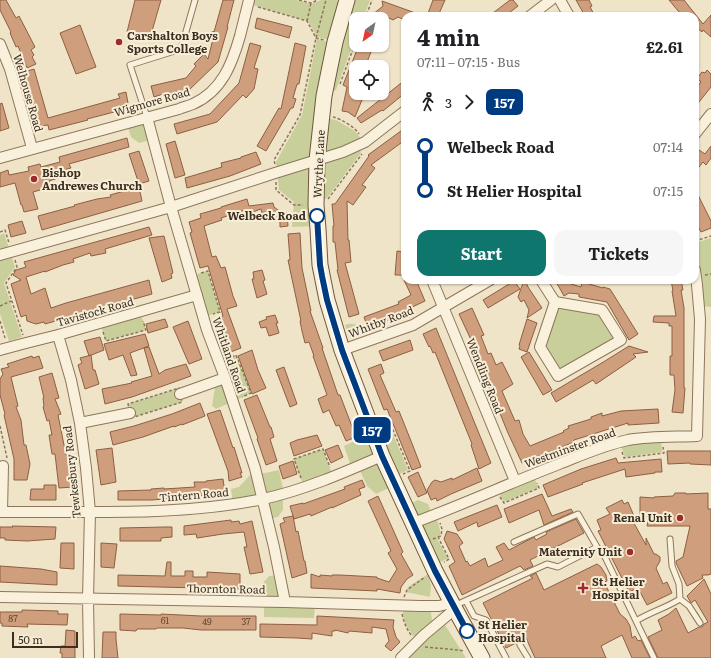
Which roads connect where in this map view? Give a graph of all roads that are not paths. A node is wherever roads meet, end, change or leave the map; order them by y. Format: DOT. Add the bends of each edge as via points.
graph roads {
  1 [pos="194,0"];
  2 [pos="347,0"];
  3 [pos="551,0"];
  4 [pos="560,0"];
  5 [pos="248,2"];
  6 [pos="535,12"];
  7 [pos="567,12"];
  8 [pos="1,47"];
  9 [pos="401,114"];
  10 [pos="711,114"];
  11 [pos="147,117"];
  12 [pos="699,129"];
  13 [pos="32,148"];
  14 [pos="0,158"];
  15 [pos="317,160"];
  16 [pos="171,207"];
  17 [pos="0,255"];
  18 [pos="434,284"];
  19 [pos="483,284"];
  20 [pos="544,284"];
  21 [pos="697,284"];
  22 [pos="197,295"];
  23 [pos="555,302"];
  24 [pos="444,307"];
  25 [pos="58,335"];
  26 [pos="4,349"];
  27 [pos="342,350"];
  28 [pos="225,378"];
  29 [pos="180,394"];
  30 [pos="130,413"];
  31 [pos="80,423"];
  32 [pos="382,456"];
  33 [pos="3,466"];
  34 [pos="515,481"];
  35 [pos="262,499"];
  36 [pos="1,512"];
  37 [pos="90,512"];
  38 [pos="413,523"];
  39 [pos="670,539"];
  40 [pos="514,542"];
  41 [pos="597,547"];
  42 [pos="0,597"];
  43 [pos="88,599"];
  44 [pos="680,599"];
  45 [pos="285,602"];
  46 [pos="456,604"];
  47 [pos="636,620"];
  48 [pos="700,623"];
  49 [pos="520,645"];
  50 [pos="89,658"];
  51 [pos="400,658"];
  52 [pos="482,658"];
  53 [pos="506,658"];
  54 [pos="528,658"];
  55 [pos="654,658"];
  1 -- 11 [label="lane" via="181,49 130,65"];
  2 -- 15 [label="main road, Wrythe Lane" via="324,96"];
  3 -- 6 [label="street"];
  4 -- 7 [label="street"];
  5 -- 11 [label="street, Wigmore Road" via="234,57 214,90 193,104"];
  8 -- 13 [label="street, Welhouse Road" via="10,69"];
  9 -- 15 [label="street" via="362,144"];
  10 -- 12 [label="street"];
  11 -- 13 [label="street, Wigmore Road"];
  11 -- 16 [label="street, Whitland Road"];
  13 -- 14 [label="street, Wigmore Road"];
  15 -- 16 [label="street"];
  15 -- 27 [label="main road, Wrythe Lane" via="316,204 320,265"];
  16 -- 17 [label="street"];
  16 -- 22 [label="street, Whitland Road"];
  18 -- 24 [label="street, Wendling Road"];
  19 -- 24 [label="street, Whitby Road"];
  20 -- 23 [label="street"];
  21 -- 34 [label="street, Westminster Road" via="700,319 697,436 629,440 609,444"];
  22 -- 25 [label="street, Tavistock Road"];
  22 -- 28 [label="street, Whitland Road"];
  23 -- 23 [label="street" via="602,310 621,340 558,376 540,347"];
  24 -- 27 [label="street, Whitby Road" via="414,324"];
  24 -- 34 [label="street, Wendling Road"];
  25 -- 26 [label="street, Tavistock Road"];
  25 -- 31 [label="street, Tewkesbury Road"];
  27 -- 32 [label="main road, Wrythe Lane"];
  28 -- 29 [label="street"];
  28 -- 35 [label="street, Whitland Road" via="255,468"];
  30 -- 31 [label="street"];
  31 -- 37 [label="street, Tewkesbury Road"];
  32 -- 35 [label="street, Tintern Road" via="334,477"];
  32 -- 38 [label="main road, Wrythe Lane"];
  33 -- 36 [label="street"];
  34 -- 38 [label="street, Westminster Road"];
  35 -- 37 [label="street, Tintern Road" via="171,511"];
  35 -- 45 [label="street, Whitland Road"];
  36 -- 37 [label="street, Tintern Road"];
  37 -- 43 [label="street, Tewkesbury Road"];
  38 -- 46 [label="main road, Wrythe Lane"];
  39 -- 44 [label="lane" via="672,566 679,584"];
  40 -- 41 [label="lane" via="578,514"];
  41 -- 46 [label="lane" via="558,567 547,564"];
  41 -- 47 [label="lane" via="605,557"];
  42 -- 43 [label="street, Thornton Road"];
  43 -- 45 [label="street, Thornton Road"];
  43 -- 50 [label="street, Tewkesbury Road"];
  44 -- 47 [label="lane"];
  44 -- 48 [label="lane" via="689,606"];
  45 -- 46 [label="street, Thornton Road" via="420,606"];
  46 -- 51 [label="street"];
  46 -- 52 [label="main road, Wrythe Lane"];
  46 -- 53 [label="lane" via="474,616 486,620"];
  47 -- 55 [label="lane"];
  49 -- 54 [label="lane"];
}
